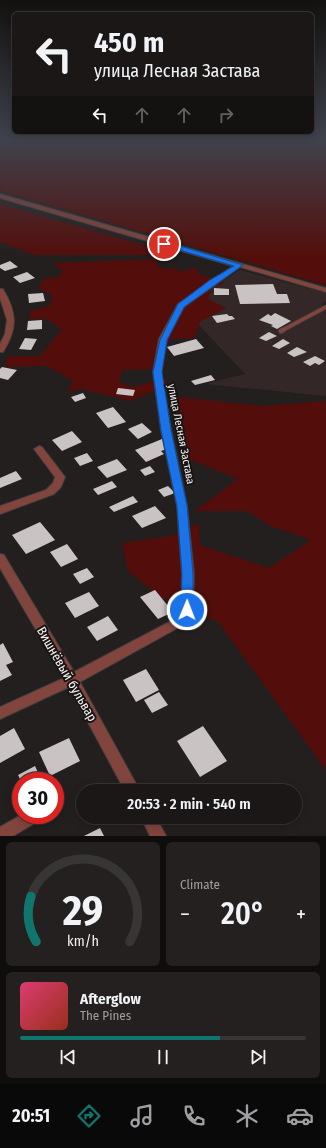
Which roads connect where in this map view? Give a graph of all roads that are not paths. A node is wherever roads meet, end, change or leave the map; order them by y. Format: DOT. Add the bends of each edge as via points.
graph roads {
  1 [pos="0,196"];
  2 [pos="239,265"];
  3 [pos="326,290"];
  4 [pos="0,291"];
  5 [pos="326,307"];
  6 [pos="281,331"];
  7 [pos="0,350"];
  8 [pos="39,449"];
  9 [pos="0,510"];
  10 [pos="0,558"];
  11 [pos="72,680"];
  12 [pos="0,713"];
  13 [pos="129,784"];
  14 [pos="19,824"];
  15 [pos="152,824"];
  16 [pos="0,835"];
  17 [pos="158,836"];
  1 -- 2 [label="street"];
  2 -- 3 [label="street"];
  2 -- 11 [label="street, улица Лесная Застава" via="181,306 164,340 157,372 182,506 188,574 187,610 179,622"];
  4 -- 7 [label="street" via="12,320 10,331"];
  5 -- 6 [label="lane"];
  8 -- 9 [label="street" via="60,477 57,485 50,492"];
  10 -- 11 [label="street, Вишнёвый бульвар"];
  11 -- 12 [label="street, улица Лесная Застава"];
  11 -- 13 [label="street, Вишнёвый бульвар"];
  14 -- 16 [label="street"];
  15 -- 17 [label="street"];
}
